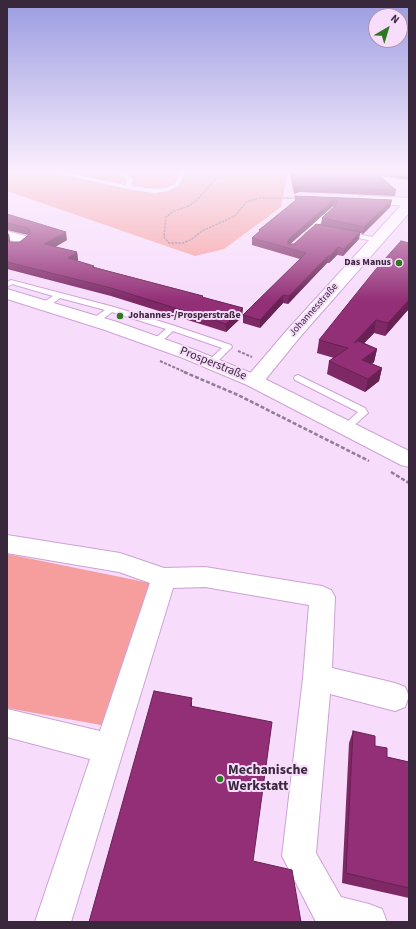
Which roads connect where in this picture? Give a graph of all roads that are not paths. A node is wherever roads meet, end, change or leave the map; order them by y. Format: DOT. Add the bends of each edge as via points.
graph roads {
  1 [pos="326,214"];
  2 [pos="400,214"];
  3 [pos="314,227"];
  4 [pos="321,228"];
  5 [pos="342,233"];
  6 [pos="7,235"];
  7 [pos="304,236"];
  8 [pos="377,240"];
  9 [pos="16,245"];
  10 [pos="8,286"];
  11 [pos="59,295"];
  12 [pos="44,306"];
  13 [pos="111,309"];
  14 [pos="95,321"];
  15 [pos="172,328"];
  16 [pos="155,350"];
  17 [pos="211,363"];
  18 [pos="298,378"];
  19 [pos="254,381"];
  20 [pos="346,428"];
  21 [pos="409,460"];
  22 [pos="7,544"];
  23 [pos="164,578"];
  24 [pos="317,678"];
  25 [pos="394,697"];
  26 [pos="7,724"];
  27 [pos="110,749"];
  28 [pos="53,922"];
  29 [pos="369,922"];
  1 -- 3 [label="lane"];
  2 -- 8 [label="street, Johannesstraße"];
  3 -- 4 [label="lane"];
  3 -- 7 [label="lane"];
  5 -- 8 [label="lane"];
  6 -- 9 [label="street" via="24,240"];
  8 -- 19 [label="street, Johannesstraße"];
  10 -- 11 [label="lane"];
  10 -- 12 [label="street, Prosperstraße"];
  11 -- 12 [label="lane"];
  11 -- 13 [label="lane"];
  12 -- 14 [label="street, Prosperstraße"];
  13 -- 14 [label="lane"];
  13 -- 15 [label="lane"];
  14 -- 16 [label="street, Prosperstraße"];
  15 -- 16 [label="lane"];
  15 -- 17 [label="lane" via="228,348"];
  16 -- 17 [label="street, Prosperstraße"];
  17 -- 19 [label="street, Prosperstraße"];
  18 -- 20 [label="lane" via="362,410 363,413"];
  19 -- 20 [label="street, Prosperstraße"];
  20 -- 21 [label="street, Prosperstraße"];
  22 -- 23 [label="street" via="120,563"];
  23 -- 24 [label="street" via="205,577 322,597"];
  23 -- 27 [label="street"];
  24 -- 25 [label="street"];
  24 -- 29 [label="street" via="299,856 330,912"];
  26 -- 27 [label="street"];
  27 -- 28 [label="street"];
}
